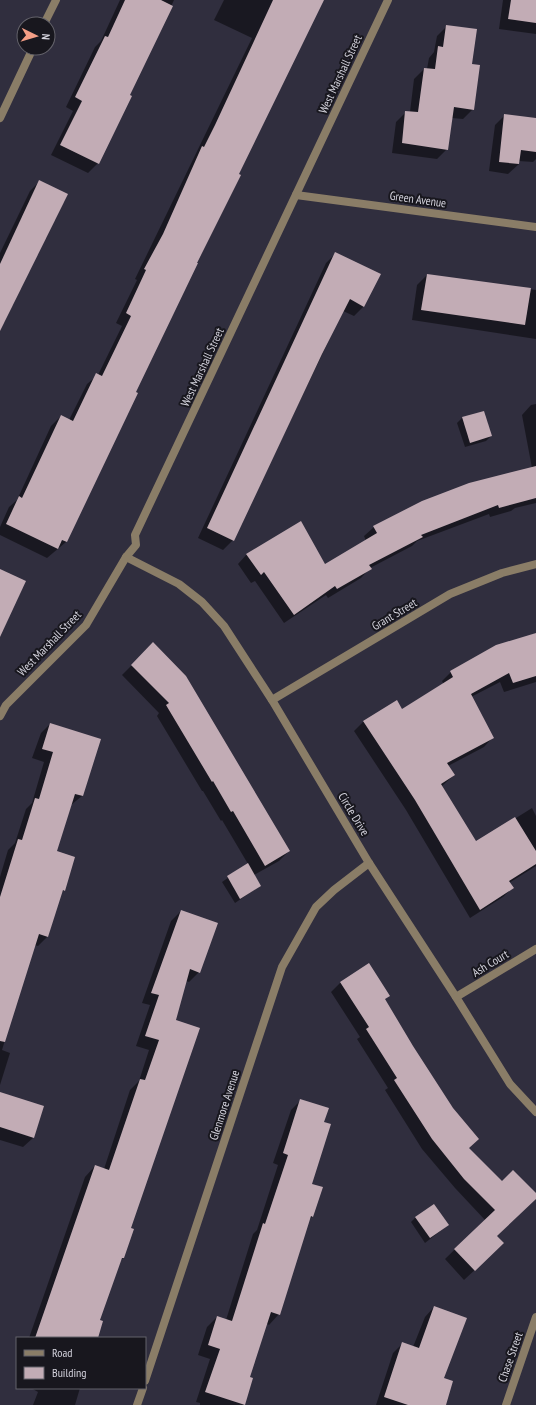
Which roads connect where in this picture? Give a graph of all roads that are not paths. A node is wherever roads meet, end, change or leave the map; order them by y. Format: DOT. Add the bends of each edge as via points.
graph roads {
  1 [pos="56,0"];
  2 [pos="388,0"];
  3 [pos="48,16"];
  4 [pos="29,56"];
  5 [pos="0,118"];
  6 [pos="296,194"];
  7 [pos="536,227"];
  8 [pos="126,557"];
  9 [pos="536,564"];
  10 [pos="272,700"];
  11 [pos="0,716"];
  12 [pos="369,863"];
  13 [pos="536,949"];
  14 [pos="456,997"];
  15 [pos="536,1112"];
  16 [pos="536,1317"];
  17 [pos="146,1378"];
  18 [pos="143,1389"];
  19 [pos="137,1405"];
  20 [pos="506,1405"];
  1 -- 3 [label="street"];
  2 -- 6 [label="street, West Marshall Street"];
  4 -- 5 [label="street"];
  6 -- 7 [label="street, Green Avenue"];
  6 -- 8 [label="street, West Marshall Street" via="136,535 136,545"];
  8 -- 10 [label="street, Circle Drive" via="179,584 202,602 224,626"];
  8 -- 11 [label="street, West Marshall Street" via="86,625 6,705"];
  9 -- 10 [label="street, Grant Street" via="450,594"];
  10 -- 12 [label="street, Circle Drive"];
  12 -- 14 [label="street, Circle Drive"];
  12 -- 17 [label="street, Glenmore Avenue" via="316,907 282,967"];
  13 -- 14 [label="street, Ash Court"];
  14 -- 15 [label="street, Circle Drive" via="510,1084"];
  16 -- 20 [label="street, Chase Street"];
  18 -- 19 [label="street"];
}
